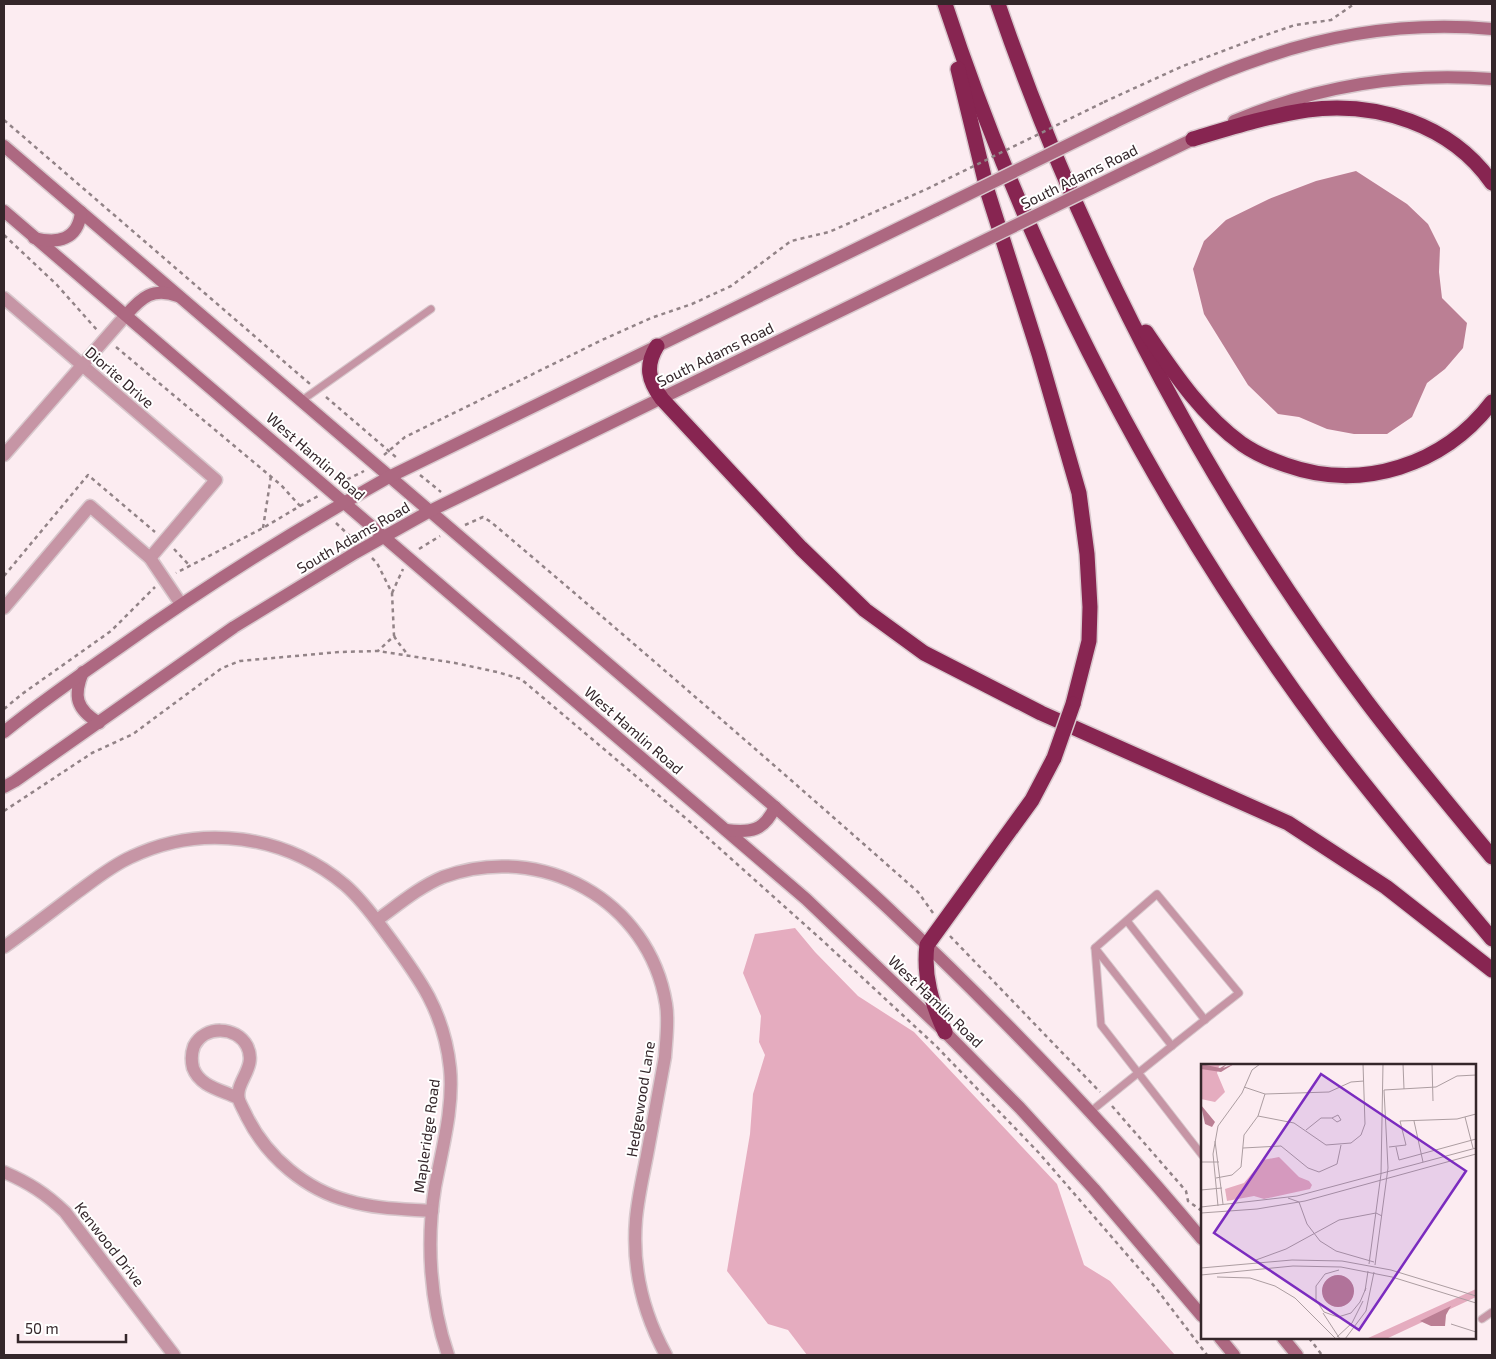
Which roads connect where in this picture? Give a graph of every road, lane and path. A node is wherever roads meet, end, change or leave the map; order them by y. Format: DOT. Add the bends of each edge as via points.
graph roads {
  1 [pos="944,4"];
  2 [pos="998,4"];
  3 [pos="1354,4"];
  4 [pos="1492,29"];
  5 [pos="1492,78"];
  6 [pos="4,120"];
  7 [pos="1193,140"];
  8 [pos="4,146"];
  9 [pos="1492,183"];
  10 [pos="4,211"];
  11 [pos="81,212"];
  12 [pos="4,235"];
  13 [pos="34,238"];
  14 [pos="1109,276"];
  15 [pos="180,296"];
  16 [pos="4,298"];
  17 [pos="431,309"];
  18 [pos="126,315"];
  19 [pos="106,338"];
  20 [pos="657,346"];
  21 [pos="82,365"];
  22 [pos="316,389"];
  23 [pos="662,398"];
  24 [pos="301,401"];
  25 [pos="1492,402"];
  26 [pos="4,456"];
  27 [pos="367,469"];
  28 [pos="418,473"];
  29 [pos="271,476"];
  30 [pos="389,476"];
  31 [pos="338,485"];
  32 [pos="444,494"];
  33 [pos="344,502"];
  34 [pos="430,511"];
  35 [pos="483,517"];
  36 [pos="333,520"];
  37 [pos="263,528"];
  38 [pos="443,535"];
  39 [pos="384,536"];
  40 [pos="357,542"];
  41 [pos="416,551"];
  42 [pos="150,558"];
  43 [pos="377,563"];
  44 [pos="404,568"];
  45 [pos="165,580"];
  46 [pos="392,592"];
  47 [pos="182,604"];
  48 [pos="4,608"];
  49 [pos="394,636"];
  50 [pos="378,651"];
  51 [pos="410,656"];
  52 [pos="83,672"];
  53 [pos="4,709"];
  54 [pos="99,723"];
  55 [pos="4,732"];
  56 [pos="4,787"];
  57 [pos="775,807"];
  58 [pos="4,811"];
  59 [pos="726,830"];
  60 [pos="1492,857"];
  61 [pos="376,920"];
  62 [pos="1127,920"];
  63 [pos="941,924"];
  64 [pos="1492,939"];
  65 [pos="927,946"];
  66 [pos="4,948"];
  67 [pos="1095,948"];
  68 [pos="1492,970"];
  69 [pos="1205,1020"];
  70 [pos="945,1032"];
  71 [pos="1172,1046"];
  72 [pos="1138,1074"];
  73 [pos="238,1098"];
  74 [pos="1106,1099"];
  75 [pos="1090,1112"];
  76 [pos="1201,1154"];
  77 [pos="4,1172"];
  78 [pos="1201,1210"];
  79 [pos="432,1211"];
  80 [pos="1201,1238"];
  81 [pos="1492,1312"];
  82 [pos="1201,1315"];
  83 [pos="1482,1319"];
  84 [pos="1221,1339"];
  85 [pos="1284,1339"];
  86 [pos="1310,1339"];
  87 [pos="174,1355"];
  88 [pos="448,1355"];
  89 [pos="666,1355"];
  90 [pos="1207,1355"];
  91 [pos="1234,1355"];
  92 [pos="1297,1355"];
  93 [pos="1322,1355"];
  1 -- 63 [label="highway, bridge" via="988,193 1079,493 1087,554 1089,641 1073,704 1054,758 1032,800"];
  1 -- 64 [label="highway" via="990,132 1031,230 1083,340 1166,493 1247,622 1327,736"];
  2 -- 14 [label="highway" via="1049,139"];
  3 -- 22 [label="path, bridge" via="1331,20 1295,25 1183,66 928,190 829,232 791,241 731,286 593,344 405,437 388,452"];
  4 -- 20 [label="main road, bridge" via="1408,29 1358,34 1313,43 1234,68 1113,123"];
  5 -- 7 [label="main road, South Adams Road" via="1424,77 1348,85 1276,104"];
  6 -- 22 [label="path"];
  7 -- 9 [label="highway" via="1247,123 1308,110 1374,110 1435,132 1466,153"];
  7 -- 23 [label="main road, South Adams Road, bridge"];
  8 -- 11 [label="main road"];
  10 -- 13 [label="main road, West Hamlin Road"];
  11 -- 13 [label="main road" via="77,227 67,237 54,241"];
  11 -- 15 [label="main road"];
  12 -- 19 [label="path"];
  13 -- 18 [label="main road, West Hamlin Road"];
  14 -- 25 [label="highway" via="1199,404 1242,444 1294,468 1344,476 1377,473 1413,463 1459,436"];
  14 -- 60 [label="highway" via="1215,476 1290,594 1368,704"];
  15 -- 18 [label="main road" via="154,293 138,302"];
  15 -- 24 [label="main road"];
  16 -- 21 [label="street, Diorite Drive"];
  17 -- 22 [label="lane"];
  18 -- 19 [label="street"];
  18 -- 33 [label="main road, West Hamlin Road"];
  19 -- 21 [label="street"];
  19 -- 29 [label="path"];
  20 -- 23 [label="highway" via="651,356 650,378"];
  20 -- 30 [label="main road"];
  21 -- 26 [label="street"];
  21 -- 42 [label="street, Diorite Drive" via="216,480"];
  22 -- 24 [label="lane"];
  23 -- 34 [label="main road, South Adams Road"];
  23 -- 68 [label="highway" via="808,554 866,610 924,653 1041,712 1288,823 1386,887"];
  24 -- 30 [label="main road"];
  27 -- 31 [label="path"];
  28 -- 32 [label="path"];
  29 -- 37 [label="path"];
  29 -- 37 [label="path" via="300,506"];
  30 -- 33 [label="main road"];
  30 -- 34 [label="main road"];
  33 -- 39 [label="main road, West Hamlin Road"];
  33 -- 47 [label="main road"];
  34 -- 39 [label="main road, South Adams Road"];
  34 -- 57 [label="main road"];
  35 -- 63 [label="path" via="679,681 918,892"];
  36 -- 40 [label="path"];
  37 -- 45 [label="path"];
  38 -- 41 [label="path"];
  39 -- 54 [label="main road, South Adams Road" via="234,627"];
  39 -- 59 [label="main road, West Hamlin Road"];
  42 -- 45 [label="street"];
  42 -- 48 [label="street" via="90,506"];
  43 -- 46 [label="path"];
  44 -- 46 [label="path"];
  45 -- 47 [label="street"];
  45 -- 53 [label="path" via="111,631"];
  46 -- 49 [label="path"];
  47 -- 52 [label="main road"];
  49 -- 50 [label="path"];
  49 -- 51 [label="path"];
  50 -- 51 [label="path"];
  50 -- 58 [label="path" via="240,660 230,664 133,734 92,753"];
  51 -- 90 [label="path" via="521,679 688,821 937,1047 1039,1153 1155,1288"];
  52 -- 54 [label="main road" via="78,684 78,701"];
  52 -- 55 [label="main road"];
  54 -- 56 [label="main road, South Adams Road"];
  57 -- 59 [label="main road" via="759,828 742,832"];
  57 -- 65 [label="main road"];
  59 -- 70 [label="main road, West Hamlin Road" via="812,905"];
  61 -- 66 [label="street, Mapleridge Road" via="347,887 299,856 254,841 202,837 173,842 131,857"];
  61 -- 79 [label="street, Mapleridge Road" via="423,985 447,1045 450,1093"];
  61 -- 89 [label="street, Hedgewood Lane" via="443,877 493,866 519,867 548,872 583,886 622,917 643,943 661,984 667,1032 636,1218 635,1247 645,1307"];
  62 -- 67 [label="lane"];
  62 -- 69 [label="lane"];
  62 -- 69 [label="lane" via="1157,894 1239,993"];
  63 -- 65 [label="highway"];
  63 -- 74 [label="path"];
  65 -- 70 [label="highway" via="925,958 929,989"];
  65 -- 75 [label="main road"];
  67 -- 71 [label="lane"];
  67 -- 72 [label="lane" via="1101,1025"];
  69 -- 71 [label="lane"];
  70 -- 82 [label="main road, West Hamlin Road" via="1094,1189"];
  71 -- 72 [label="lane"];
  72 -- 74 [label="lane"];
  72 -- 76 [label="lane"];
  73 -- 73 [label="street" via="208,1086 195,1073 191,1061 196,1042 212,1031 235,1034 248,1048 250,1066"];
  73 -- 79 [label="street" via="264,1144 309,1184 350,1202"];
  74 -- 75 [label="lane"];
  74 -- 78 [label="path" via="1186,1191 1188,1201"];
  75 -- 80 [label="main road"];
  77 -- 87 [label="street, Kenwood Drive" via="48,1195 65,1212"];
  79 -- 88 [label="street, Mapleridge Road" via="433,1282"];
  81 -- 83 [label="lane"];
  84 -- 91 [label="main road"];
  85 -- 92 [label="main road"];
  86 -- 93 [label="path"];
}
